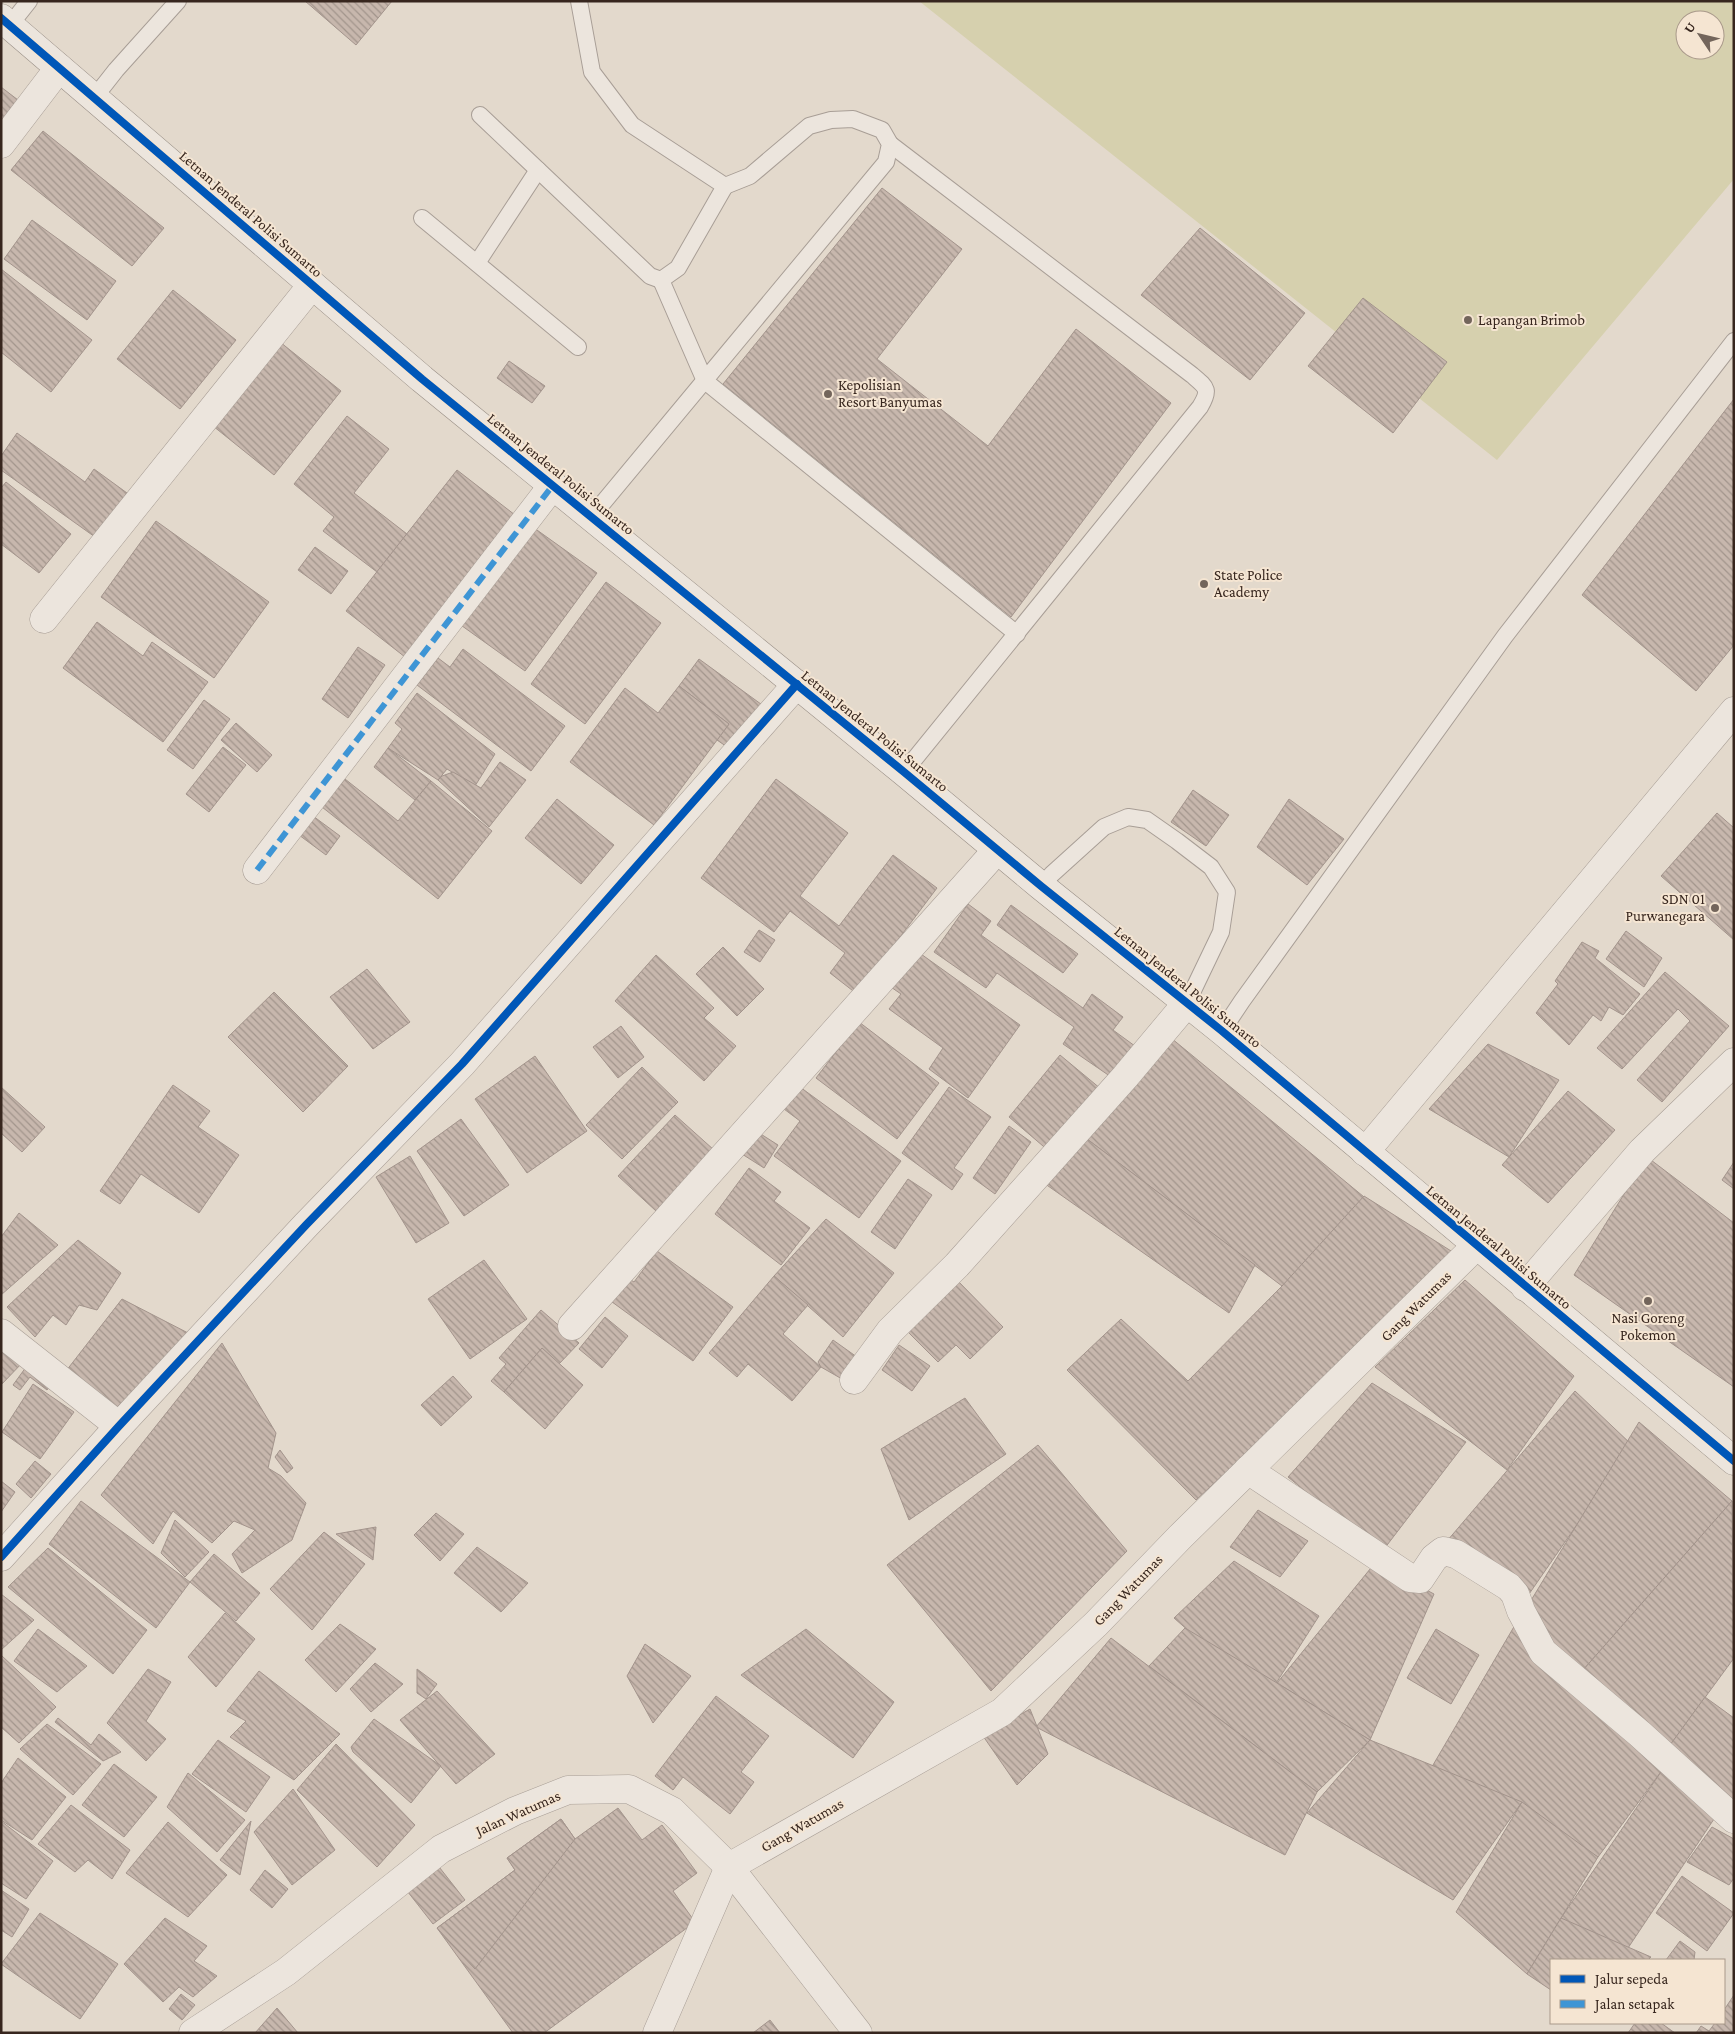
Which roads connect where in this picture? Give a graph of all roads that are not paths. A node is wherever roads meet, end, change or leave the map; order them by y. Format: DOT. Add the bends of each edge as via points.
graph roads {
  1 [pos="29,1"];
  2 [pos="178,1"];
  3 [pos="579,1"];
  4 [pos="5,22"];
  5 [pos="59,68"];
  6 [pos="94,98"];
  7 [pos="480,115"];
  8 [pos="1,144"];
  9 [pos="890,144"];
  10 [pos="538,170"];
  11 [pos="725,186"];
  12 [pos="422,218"];
  13 [pos="477,263"];
  14 [pos="661,280"];
  15 [pos="312,285"];
  16 [pos="1734,341"];
  17 [pos="578,347"];
  18 [pos="706,381"];
  19 [pos="553,485"];
  20 [pos="592,516"];
  21 [pos="44,619"];
  22 [pos="1017,634"];
  23 [pos="797,684"];
  24 [pos="1734,711"];
  25 [pos="904,772"];
  26 [pos="997,850"];
  27 [pos="257,870"];
  28 [pos="1041,886"];
  29 [pos="1187,1003"];
  30 [pos="1222,1031"];
  31 [pos="1734,1062"];
  32 [pos="1365,1152"];
  33 [pos="1476,1246"];
  34 [pos="1525,1287"];
  35 [pos="572,1326"];
  36 [pos="1,1333"];
  37 [pos="854,1380"];
  38 [pos="119,1426"];
  39 [pos="1734,1461"];
  40 [pos="1248,1470"];
  41 [pos="1,1557"];
  42 [pos="1734,1819"];
  43 [pos="729,1867"];
  44 [pos="193,2033"];
  45 [pos="657,2033"];
  46 [pos="858,2033"];
  1 -- 4 [label="lane"];
  2 -- 6 [label="lane"];
  3 -- 11 [label="lane" via="592,72 632,125"];
  4 -- 5 [label="street, Letnan Jenderal Polisi Sumarto"];
  5 -- 6 [label="street, Letnan Jenderal Polisi Sumarto"];
  5 -- 8 [label="street"];
  6 -- 15 [label="street, Letnan Jenderal Polisi Sumarto"];
  7 -- 10 [label="lane"];
  9 -- 11 [label="lane" via="882,130 853,119 831,120 809,126 750,176"];
  9 -- 18 [label="lane" via="886,162"];
  9 -- 22 [label="lane" via="1192,375 1207,391 1200,407"];
  10 -- 13 [label="lane"];
  10 -- 14 [label="lane" via="650,276"];
  11 -- 14 [label="lane" via="678,268"];
  12 -- 13 [label="lane"];
  13 -- 17 [label="lane"];
  14 -- 18 [label="lane"];
  15 -- 19 [label="street, Letnan Jenderal Polisi Sumarto"];
  15 -- 21 [label="street"];
  16 -- 30 [label="lane" via="1505,636"];
  18 -- 20 [label="lane"];
  18 -- 22 [label="lane"];
  19 -- 20 [label="street, Letnan Jenderal Polisi Sumarto"];
  19 -- 27 [label="street"];
  20 -- 23 [label="street, Letnan Jenderal Polisi Sumarto"];
  22 -- 25 [label="lane"];
  23 -- 25 [label="street, Letnan Jenderal Polisi Sumarto"];
  23 -- 38 [label="street" via="462,1064"];
  24 -- 32 [label="street"];
  25 -- 26 [label="street, Letnan Jenderal Polisi Sumarto"];
  26 -- 28 [label="street, Letnan Jenderal Polisi Sumarto"];
  26 -- 35 [label="street"];
  28 -- 29 [label="street, Letnan Jenderal Polisi Sumarto"];
  28 -- 29 [label="lane" via="1104,827 1128,817 1148,820 1211,867 1227,892 1220,932"];
  29 -- 30 [label="street, Letnan Jenderal Polisi Sumarto"];
  29 -- 37 [label="street" via="963,1259 890,1331"];
  30 -- 32 [label="street, Letnan Jenderal Polisi Sumarto"];
  31 -- 34 [label="street" via="1642,1151"];
  32 -- 33 [label="street, Letnan Jenderal Polisi Sumarto"];
  33 -- 34 [label="street, Letnan Jenderal Polisi Sumarto"];
  33 -- 40 [label="street, Gang Watumas"];
  34 -- 39 [label="street, Letnan Jenderal Polisi Sumarto"];
  36 -- 38 [label="street"];
  38 -- 41 [label="street"];
  40 -- 42 [label="street" via="1410,1578 1420,1579 1434,1558 1443,1551 1456,1554 1509,1587 1543,1652"];
  40 -- 43 [label="street, Gang Watumas" via="1096,1624 1002,1712"];
  43 -- 44 [label="street, Jalan Watumas" via="672,1811 629,1789 568,1790 515,1811 441,1849 286,1972"];
  43 -- 45 [label="street"];
  43 -- 46 [label="street, Jalan Watumas"];
}
